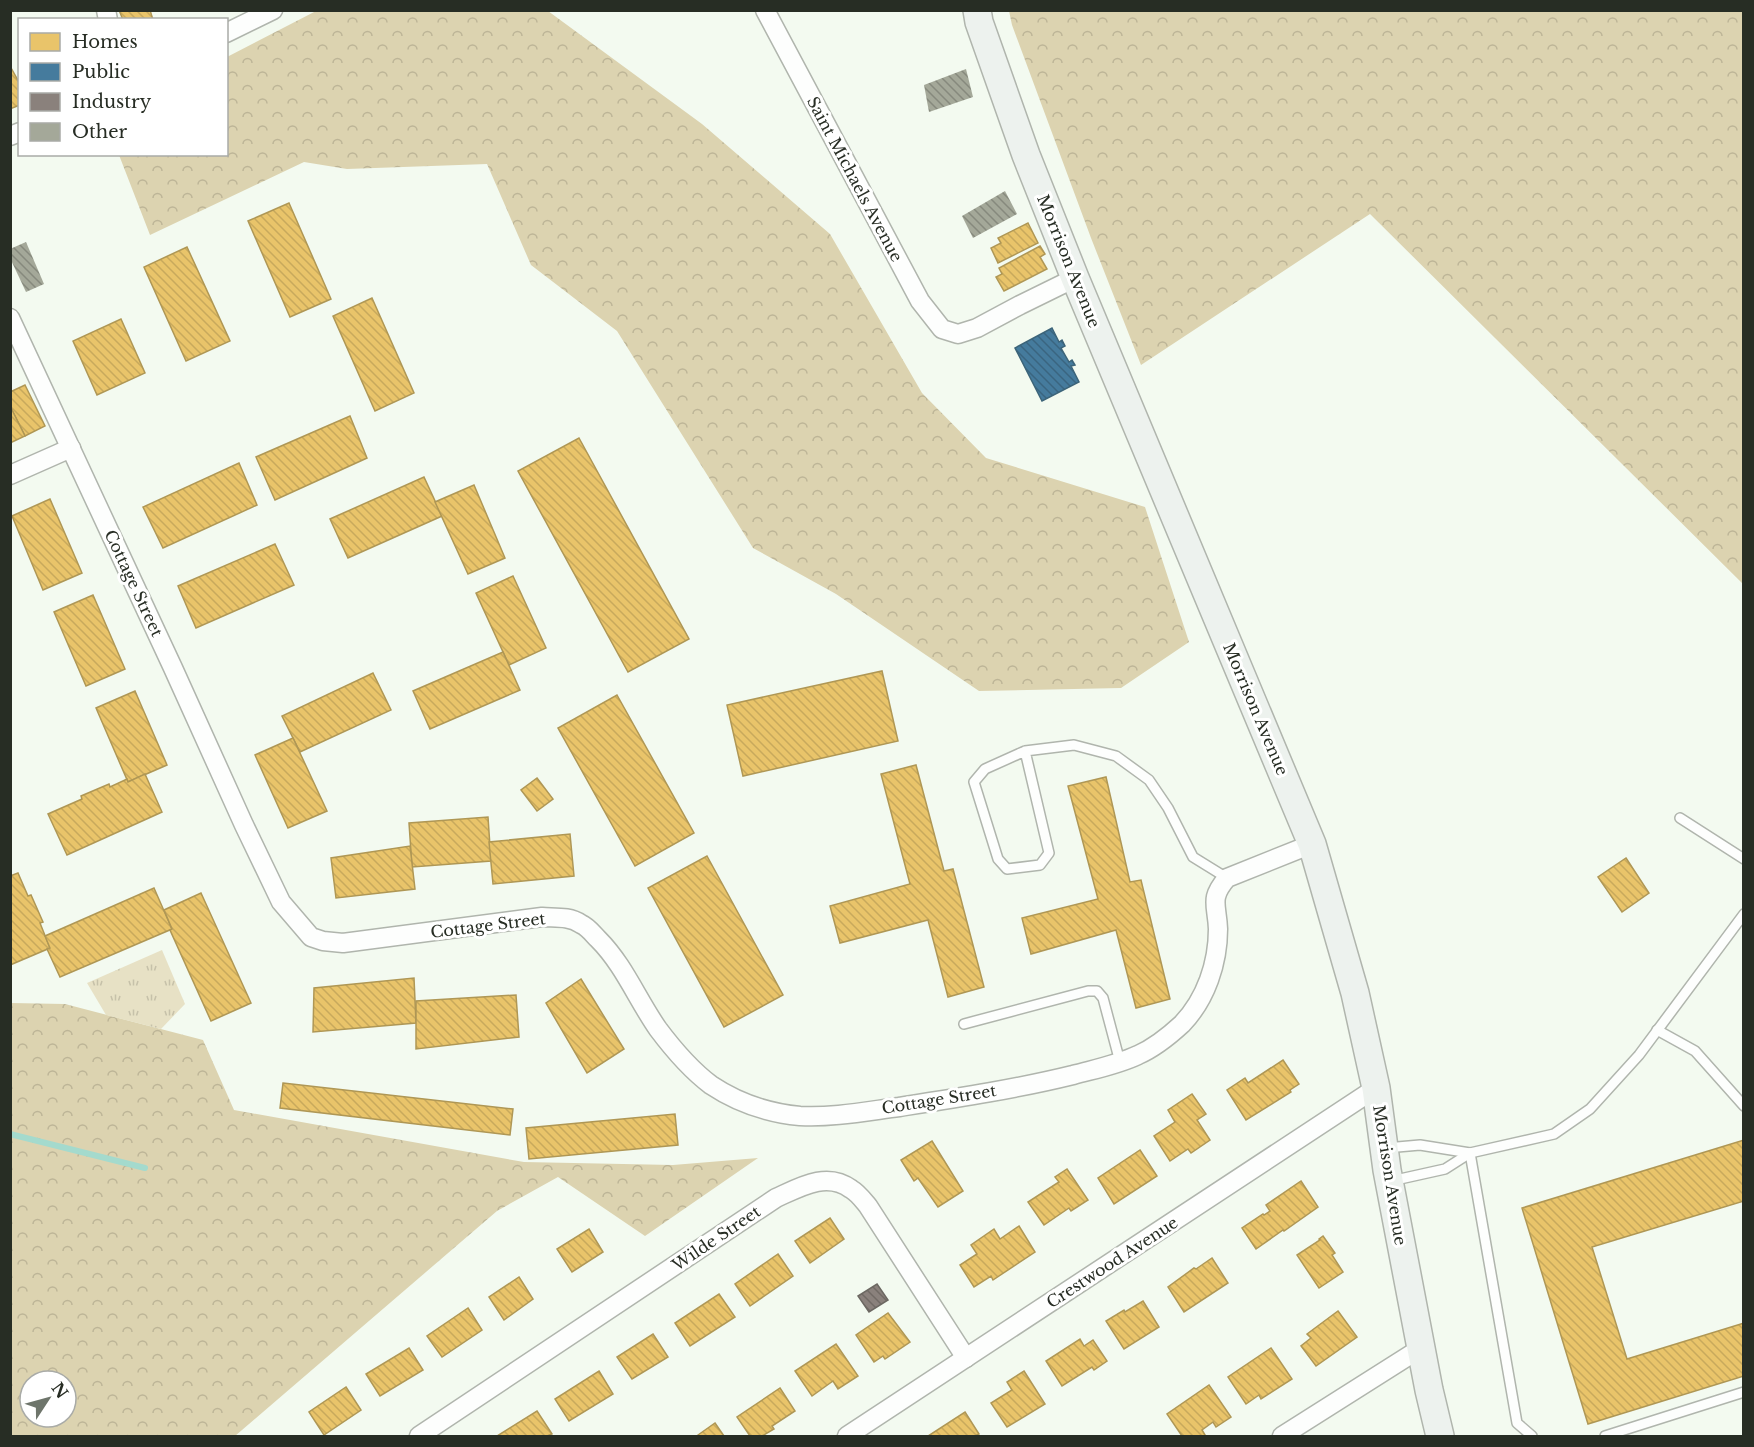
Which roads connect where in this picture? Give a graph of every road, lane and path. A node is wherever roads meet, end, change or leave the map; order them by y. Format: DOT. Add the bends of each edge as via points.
graph roads {
  1 [pos="273,10"];
  2 [pos="765,10"];
  3 [pos="977,10"];
  4 [pos="228,32"];
  5 [pos="1075,278"];
  6 [pos="10,318"];
  7 [pos="71,448"];
  8 [pos="10,475"];
  9 [pos="1025,751"];
  10 [pos="1680,818"];
  11 [pos="1312,844"];
  12 [pos="1743,859"];
  13 [pos="1227,878"];
  14 [pos="1743,915"];
  15 [pos="964,1024"];
  16 [pos="1657,1030"];
  17 [pos="1120,1062"];
  18 [pos="1376,1088"];
  19 [pos="1743,1106"];
  20 [pos="1383,1148"];
  21 [pos="1470,1154"];
  22 [pos="1389,1181"];
  23 [pos="1421,1348"];
  24 [pos="966,1358"];
  25 [pos="1743,1392"];
  26 [pos="419,1437"];
  27 [pos="847,1437"];
  28 [pos="1282,1437"];
  29 [pos="1440,1437"];
  30 [pos="1532,1437"];
  31 [pos="1605,1437"];
  1 -- 4 [label="street"];
  2 -- 5 [label="street, Saint Michaels Avenue" via="920,301 942,329 958,334 977,328"];
  3 -- 5 [label="street, Morrison Avenue" via="1026,155"];
  5 -- 11 [label="street, Morrison Avenue"];
  6 -- 7 [label="street, Cottage Street"];
  7 -- 8 [label="street"];
  7 -- 17 [label="street, Cottage Street" via="281,902 310,937 343,943 542,917 568,918 582,924 613,954 658,1029 683,1059 711,1084 768,1112 802,1116 850,1113 942,1101 1048,1081"];
  9 -- 9 [label="lane" via="1049,853 1040,865 1007,869 998,859 974,782 986,769"];
  9 -- 13 [label="lane" via="1074,745 1116,756 1149,780 1193,857"];
  10 -- 12 [label="lane"];
  11 -- 13 [label="street"];
  11 -- 18 [label="street, Morrison Avenue" via="1355,993"];
  13 -- 17 [label="street, Cottage Street" via="1215,898 1215,955 1197,1005 1165,1038 1140,1055"];
  14 -- 16 [label="lane"];
  15 -- 17 [label="lane" via="1096,991 1103,998"];
  16 -- 19 [label="lane" via="1695,1051"];
  16 -- 21 [label="lane" via="1590,1108 1554,1134"];
  18 -- 20 [label="street, Morrison Avenue"];
  18 -- 24 [label="street, Crestwood Avenue"];
  20 -- 21 [label="lane" via="1420,1145"];
  20 -- 22 [label="street, Morrison Avenue"];
  21 -- 22 [label="lane" via="1445,1169"];
  21 -- 30 [label="lane" via="1517,1423"];
  22 -- 23 [label="street, Morrison Avenue"];
  23 -- 28 [label="street"];
  23 -- 29 [label="street, Morrison Avenue"];
  24 -- 26 [label="street, Wilde Street" via="868,1206 840,1182 813,1181 776,1198"];
  24 -- 27 [label="street, Crestwood Avenue"];
  25 -- 31 [label="lane"];
}
